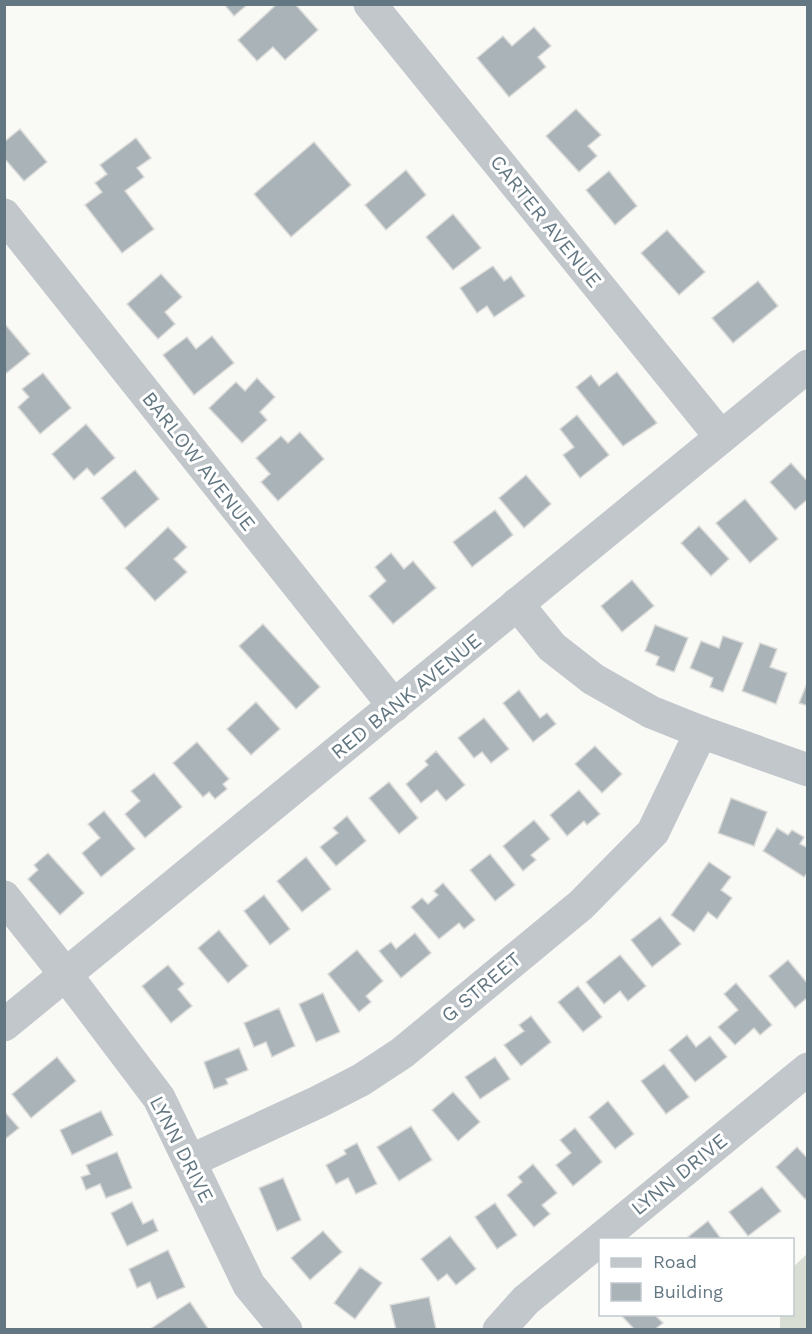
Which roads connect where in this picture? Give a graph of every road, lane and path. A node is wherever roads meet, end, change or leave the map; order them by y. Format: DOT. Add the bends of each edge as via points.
graph roads {
  1 [pos="370,4"];
  2 [pos="4,215"];
  3 [pos="807,366"];
  4 [pos="721,437"];
  5 [pos="517,604"];
  6 [pos="394,706"];
  7 [pos="701,732"];
  8 [pos="807,770"];
  9 [pos="4,897"];
  10 [pos="66,975"];
  11 [pos="4,1025"];
  12 [pos="807,1069"];
  13 [pos="190,1161"];
  14 [pos="601,1238"];
  15 [pos="599,1240"];
  16 [pos="286,1329"];
  17 [pos="499,1329"];
  1 -- 4 [label="street, CARTER AVENUE"];
  2 -- 6 [label="street, BARLOW AVENUE"];
  3 -- 4 [label="street, RED BANK AVENUE"];
  4 -- 5 [label="street, RED BANK AVENUE"];
  5 -- 6 [label="street, RED BANK AVENUE"];
  5 -- 7 [label="street" via="552,648 593,679 651,712"];
  6 -- 10 [label="street, RED BANK AVENUE"];
  7 -- 8 [label="street"];
  7 -- 13 [label="street, G STREET" via="653,832 581,905 402,1053 369,1075"];
  9 -- 10 [label="street, LYNN DRIVE"];
  10 -- 11 [label="street, RED BANK AVENUE"];
  10 -- 13 [label="street, LYNN DRIVE" via="159,1098"];
  12 -- 14 [label="street, LYNN DRIVE"];
  13 -- 16 [label="street, LYNN DRIVE" via="249,1285"];
  15 -- 17 [label="street, LYNN DRIVE" via="526,1300"];
}
